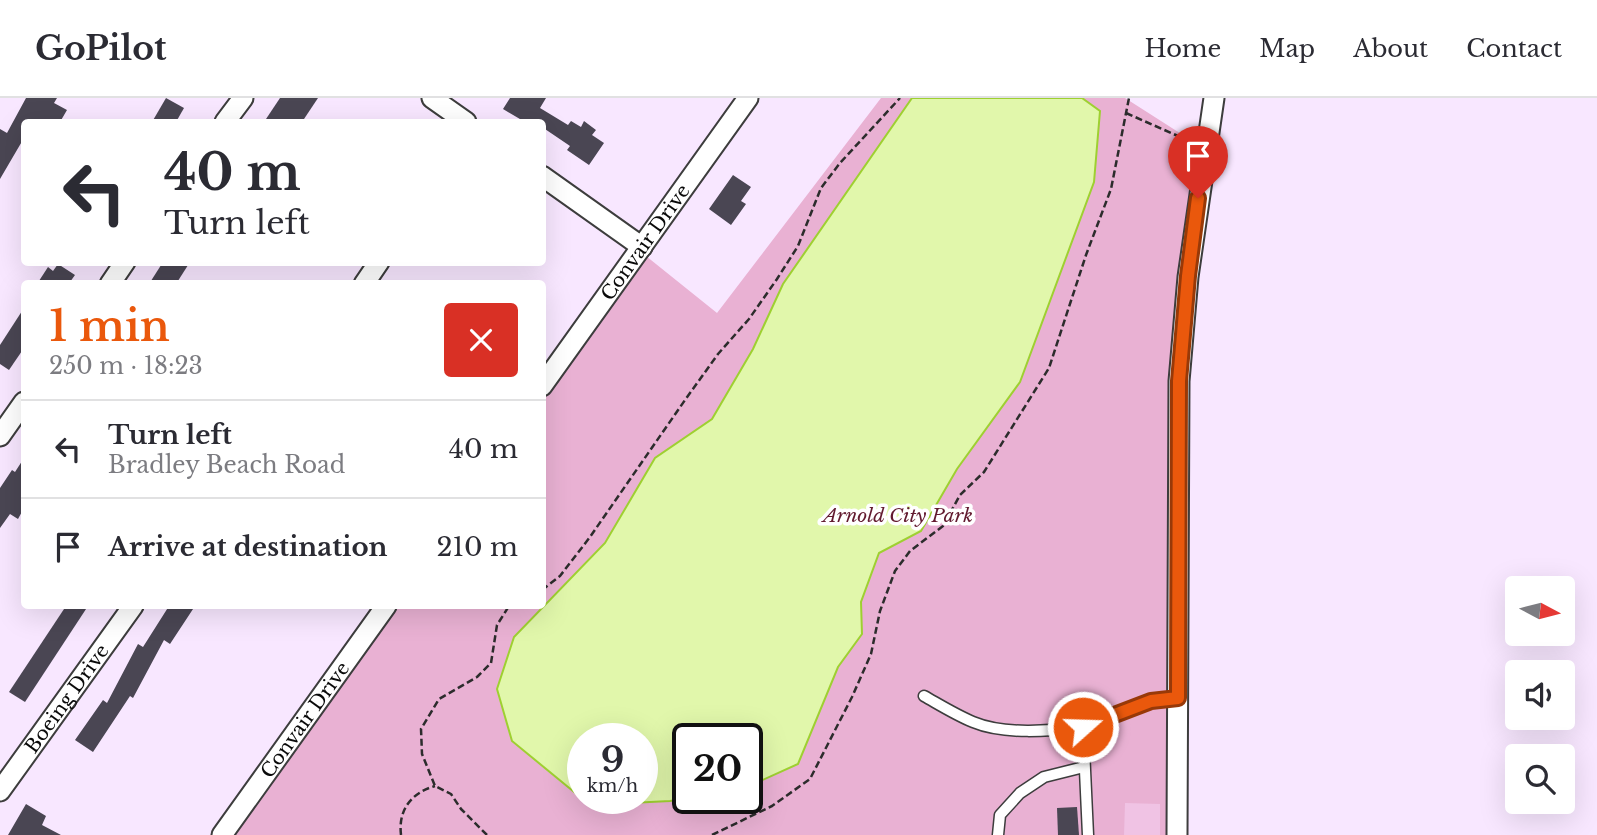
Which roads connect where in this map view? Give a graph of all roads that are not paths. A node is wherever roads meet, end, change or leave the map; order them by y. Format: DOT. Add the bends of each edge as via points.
graph roads {
  1 [pos="243,98"];
  2 [pos="432,98"];
  3 [pos="748,98"];
  4 [pos="1214,98"];
  5 [pos="227,119"];
  6 [pos="462,119"];
  7 [pos="546,179"];
  8 [pos="642,247"];
  9 [pos="546,380"];
  10 [pos="21,406"];
  11 [pos="0,436"];
  12 [pos="131,609"];
  13 [pos="384,609"];
  14 [pos="924,696"];
  15 [pos="1178,698"];
  16 [pos="1083,727"];
  17 [pos="1084,767"];
  18 [pos="0,791"];
  19 [pos="222,835"];
  20 [pos="998,835"];
  21 [pos="1088,835"];
  22 [pos="1177,835"];
  1 -- 5 [label="street"];
  2 -- 6 [label="street"];
  3 -- 8 [label="street, Convair Drive"];
  4 -- 15 [label="street" via="1188,276 1179,381"];
  7 -- 8 [label="street"];
  8 -- 9 [label="street, Convair Drive"];
  10 -- 11 [label="street"];
  12 -- 18 [label="street, Boeing Drive"];
  13 -- 19 [label="street, Convair Drive"];
  14 -- 16 [label="lane" via="992,727 1044,732"];
  15 -- 16 [label="lane" via="1151,701"];
  15 -- 22 [label="street"];
  16 -- 17 [label="lane"];
  17 -- 20 [label="lane" via="1044,777 1020,793 1000,815"];
  17 -- 21 [label="lane"];
}
